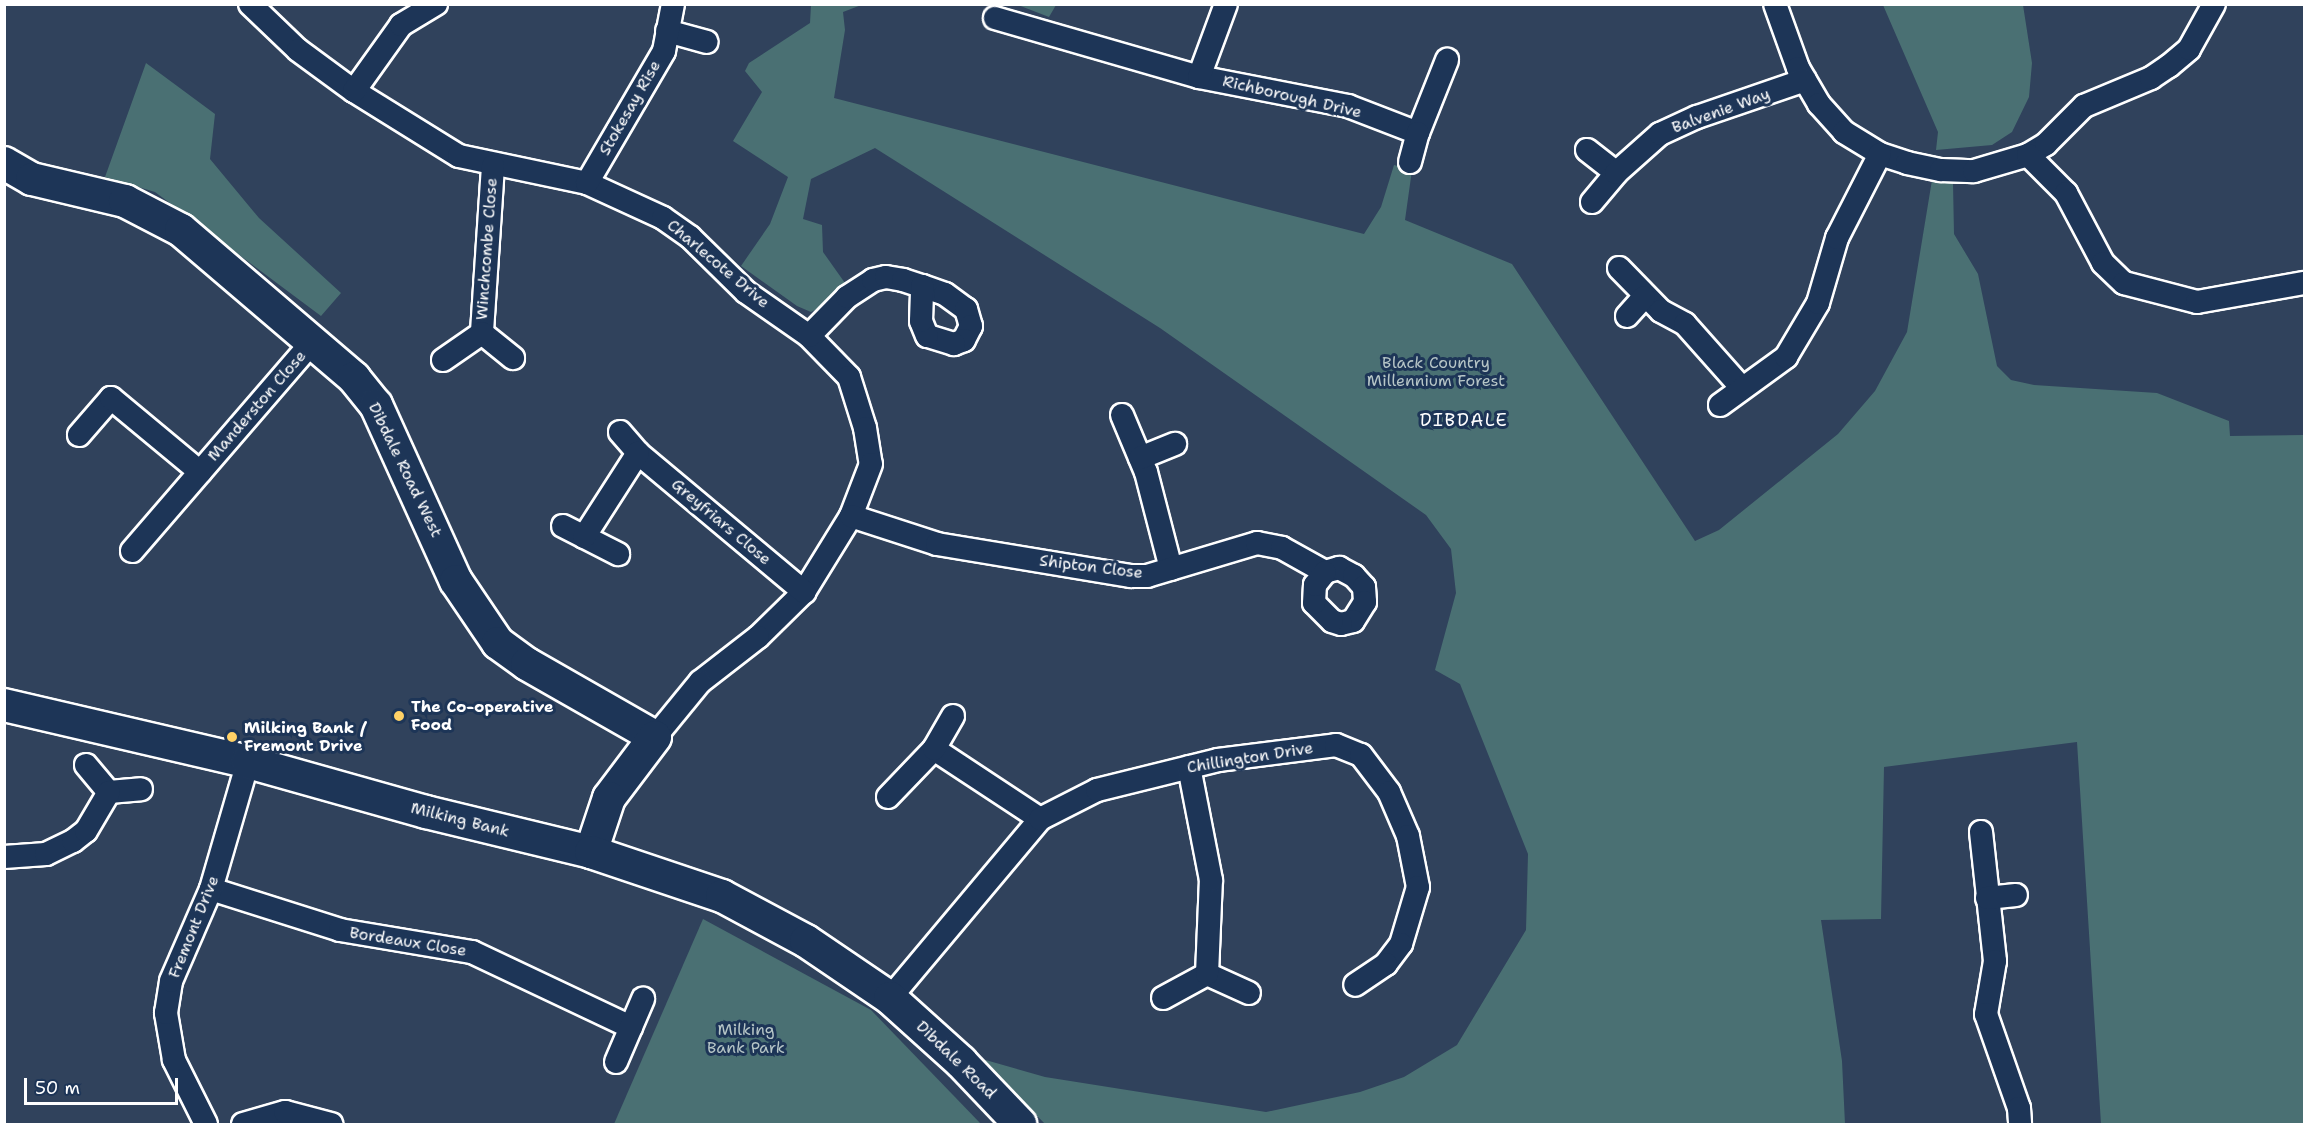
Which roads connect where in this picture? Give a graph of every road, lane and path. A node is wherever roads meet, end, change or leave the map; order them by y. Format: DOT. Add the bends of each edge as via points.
graph roads {
  1 [pos="250,4"];
  2 [pos="436,4"];
  3 [pos="673,4"];
  4 [pos="1226,4"];
  5 [pos="1774,4"];
  6 [pos="2214,4"];
  7 [pos="995,18"];
  8 [pos="668,31"];
  9 [pos="707,42"];
  10 [pos="1447,60"];
  11 [pos="1199,77"];
  12 [pos="1805,80"];
  13 [pos="354,91"];
  14 [pos="1418,133"];
  15 [pos="1587,150"];
  16 [pos="1880,153"];
  17 [pos="2028,155"];
  18 [pos="1410,162"];
  19 [pos="4,163"];
  20 [pos="493,166"];
  21 [pos="1616,173"];
  22 [pos="587,183"];
  23 [pos="1592,202"];
  24 [pos="1618,268"];
  25 [pos="2304,283"];
  26 [pos="922,286"];
  27 [pos="1644,297"];
  28 [pos="1627,316"];
  29 [pos="482,333"];
  30 [pos="809,336"];
  31 [pos="314,340"];
  32 [pos="513,358"];
  33 [pos="443,360"];
  34 [pos="1741,387"];
  35 [pos="1720,405"];
  36 [pos="1122,415"];
  37 [pos="620,432"];
  38 [pos="79,435"];
  39 [pos="1175,444"];
  40 [pos="638,453"];
  41 [pos="1140,458"];
  42 [pos="200,472"];
  43 [pos="850,516"];
  44 [pos="563,526"];
  45 [pos="584,537"];
  46 [pos="132,551"];
  47 [pos="618,554"];
  48 [pos="1171,569"];
  49 [pos="1325,572"];
  50 [pos="804,592"];
  51 [pos="4,705"];
  52 [pos="953,716"];
  53 [pos="655,737"];
  54 [pos="934,749"];
  55 [pos="248,762"];
  56 [pos="86,765"];
  57 [pos="1189,767"];
  58 [pos="141,789"];
  59 [pos="109,792"];
  60 [pos="888,797"];
  61 [pos="1040,819"];
  62 [pos="1981,832"];
  63 [pos="591,852"];
  64 [pos="4,857"];
  65 [pos="211,889"];
  66 [pos="2016,895"];
  67 [pos="1987,898"];
  68 [pos="1207,974"];
  69 [pos="1355,985"];
  70 [pos="1249,993"];
  71 [pos="890,998"];
  72 [pos="1163,998"];
  73 [pos="643,999"];
  74 [pos="631,1028"];
  75 [pos="616,1062"];
  76 [pos="206,1125"];
  77 [pos="243,1125"];
  78 [pos="331,1125"];
  79 [pos="1020,1125"];
  80 [pos="2020,1125"];
  1 -- 13 [label="street, Charlecote Drive" via="298,50"];
  2 -- 13 [label="street" via="401,25"];
  3 -- 8 [label="street, Stokesay Rise"];
  4 -- 11 [label="street, Richborough Drive"];
  5 -- 12 [label="street"];
  6 -- 17 [label="street" via="2189,49 2169,66 2151,78 2084,106 2046,144"];
  7 -- 11 [label="street, Richborough Drive"];
  8 -- 9 [label="street"];
  8 -- 22 [label="street, Stokesay Rise" via="664,51"];
  10 -- 14 [label="street"];
  11 -- 14 [label="street, Richborough Drive" via="1348,106"];
  12 -- 16 [label="street" via="1819,104 1844,132"];
  12 -- 21 [label="street, Balvenie Way" via="1668,130"];
  13 -- 20 [label="street, Charlecote Drive" via="459,156"];
  14 -- 18 [label="street"];
  15 -- 21 [label="street"];
  16 -- 17 [label="street" via="1930,169 1974,171"];
  16 -- 34 [label="street" via="1837,238 1818,303 1786,357"];
  17 -- 25 [label="street" via="2066,193 2103,263 2124,283 2197,302"];
  19 -- 31 [label="street, Dibdale Road West" via="32,178 125,201 181,230"];
  20 -- 22 [label="street, Charlecote Drive" via="533,169"];
  20 -- 29 [label="street, Winchcombe Close"];
  21 -- 23 [label="street, Balvenie Way"];
  22 -- 30 [label="street, Charlecote Drive" via="663,218 690,237 746,292"];
  24 -- 27 [label="street"];
  26 -- 30 [label="street" via="886,277 873,280 847,297"];
  27 -- 28 [label="street"];
  27 -- 34 [label="street" via="1685,324"];
  29 -- 32 [label="street, Winchcombe Close"];
  29 -- 33 [label="street, Winchcombe Close"];
  30 -- 43 [label="street, Charlecote Drive" via="849,377 866,428 871,464"];
  31 -- 42 [label="street, Manderston Close"];
  31 -- 53 [label="street, Dibdale Road West" via="376,405 456,581 498,643 527,664"];
  34 -- 35 [label="street"];
  36 -- 41 [label="street"];
  37 -- 40 [label="street, Greyfriars Close"];
  38 -- 42 [label="street, Manderston Close" via="111,398"];
  39 -- 41 [label="street"];
  40 -- 45 [label="street"];
  40 -- 50 [label="street, Greyfriars Close"];
  41 -- 48 [label="street"];
  42 -- 46 [label="street, Manderston Close"];
  43 -- 48 [label="street, Shipton Close" via="948,546 1131,576"];
  43 -- 50 [label="street, Charlecote Drive"];
  44 -- 45 [label="street"];
  45 -- 47 [label="street"];
  48 -- 49 [label="street, Shipton Close" via="1257,543 1282,548"];
  50 -- 53 [label="street, Charlecote Drive" via="758,637 700,682"];
  51 -- 55 [label="street, Milking Bank"];
  52 -- 54 [label="street"];
  53 -- 63 [label="street" via="609,798"];
  54 -- 60 [label="street"];
  54 -- 61 [label="street"];
  55 -- 63 [label="street, Milking Bank" via="426,812"];
  55 -- 65 [label="street, Fremont Drive"];
  56 -- 59 [label="street"];
  57 -- 61 [label="street, Chillington Drive" via="1097,790"];
  57 -- 68 [label="street" via="1211,880"];
  57 -- 69 [label="street, Chillington Drive" via="1336,745 1361,755 1378,774 1408,836 1418,887 1401,944 1386,964"];
  58 -- 59 [label="street"];
  59 -- 64 [label="street" via="86,831 73,841 46,854"];
  61 -- 71 [label="street, Chillington Drive"];
  62 -- 67 [label="street"];
  63 -- 71 [label="street, Milking Bank" via="722,896 806,941"];
  65 -- 74 [label="street, Bordeaux Close" via="340,930 472,952"];
  65 -- 76 [label="street, Fremont Drive" via="171,981 166,1013 174,1060"];
  66 -- 67 [label="street"];
  67 -- 80 [label="street" via="1995,961 1986,1014 2019,1108"];
  68 -- 70 [label="street"];
  68 -- 72 [label="street"];
  71 -- 79 [label="street, Dibdale Road" via="961,1062"];
  73 -- 74 [label="street"];
  74 -- 75 [label="street"];
  77 -- 78 [label="street" via="285,1112"];
}
